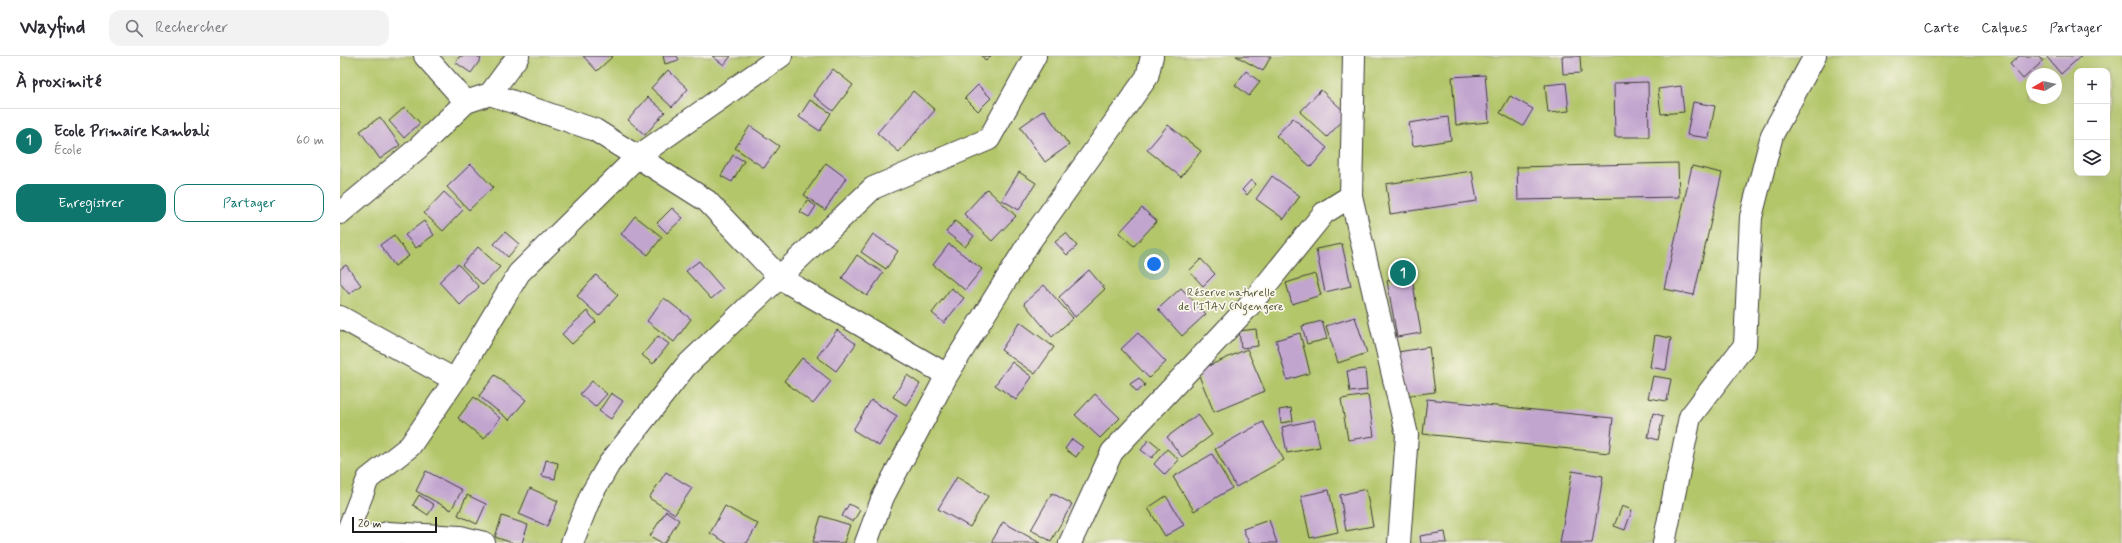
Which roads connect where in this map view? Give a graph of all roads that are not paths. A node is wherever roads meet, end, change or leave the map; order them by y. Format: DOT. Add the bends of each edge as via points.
graph roads {
  1 [pos="425,56"];
  2 [pos="518,56"];
  3 [pos="781,56"];
  4 [pos="1036,56"];
  5 [pos="1152,56"];
  6 [pos="1354,56"];
  7 [pos="1815,56"];
  8 [pos="490,94"];
  9 [pos="466,102"];
  10 [pos="637,157"];
  11 [pos="1351,196"];
  12 [pos="340,213"];
  13 [pos="780,278"];
  14 [pos="340,317"];
  15 [pos="947,375"];
  16 [pos="455,380"];
  17 [pos="344,543"];
  18 [pos="484,543"];
  19 [pos="572,543"];
  20 [pos="866,543"];
  21 [pos="1070,543"];
  22 [pos="1399,543"];
  23 [pos="1664,543"];
  1 -- 9 [label="street"];
  2 -- 8 [label="street"];
  3 -- 10 [label="street"];
  4 -- 13 [label="street" via="989,139 873,188"];
  5 -- 15 [label="street" via="1147,77 1030,241"];
  6 -- 11 [label="street"];
  7 -- 23 [label="street" via="1772,135 1751,217 1745,345 1690,417"];
  8 -- 9 [label="street"];
  8 -- 10 [label="street" via="595,130"];
  9 -- 12 [label="street" via="418,148"];
  10 -- 13 [label="street" via="707,201"];
  10 -- 16 [label="street" via="519,273"];
  11 -- 21 [label="street" via="1324,213 1249,306 1112,452"];
  11 -- 22 [label="street" via="1406,436"];
  13 -- 15 [label="street"];
  13 -- 19 [label="street" via="685,367 609,464 591,495"];
  14 -- 16 [label="street"];
  15 -- 20 [label="street" via="883,497"];
  16 -- 17 [label="street" via="410,446 368,479"];
  17 -- 18 [label="street" via="388,533 460,537"];
}
